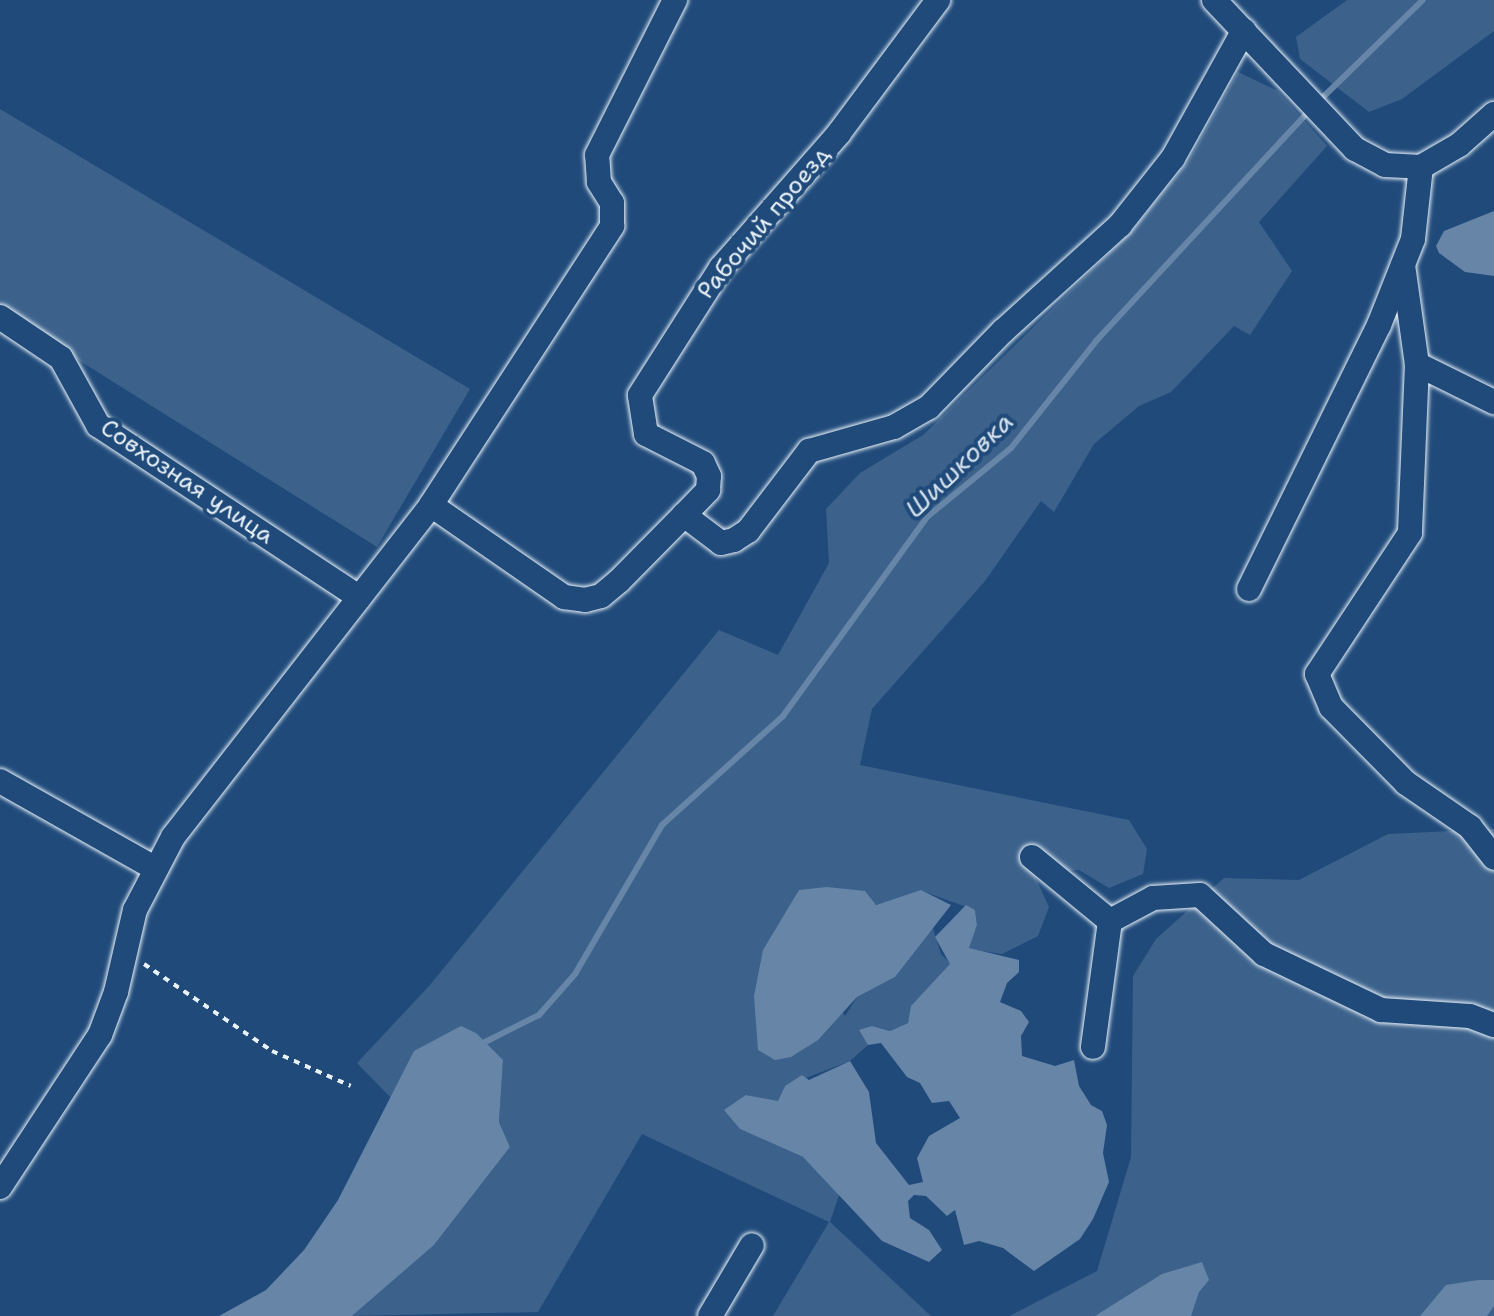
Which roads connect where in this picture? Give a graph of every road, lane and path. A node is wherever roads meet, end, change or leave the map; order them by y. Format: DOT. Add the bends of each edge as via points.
graph roads {
  1 [pos="675,0"];
  2 [pos="938,0"];
  3 [pos="1230,11"];
  4 [pos="1494,114"];
  5 [pos="1421,167"];
  6 [pos="1403,265"];
  7 [pos="0,317"];
  8 [pos="1417,364"];
  9 [pos="1494,402"];
  10 [pos="431,505"];
  11 [pos="684,515"];
  12 [pos="1249,589"];
  13 [pos="359,597"];
  14 [pos="0,781"];
  15 [pos="1032,857"];
  16 [pos="1494,858"];
  17 [pos="156,869"];
  18 [pos="1110,921"];
  19 [pos="128,949"];
  20 [pos="1494,1025"];
  21 [pos="1093,1047"];
  22 [pos="351,1086"];
  23 [pos="9,1158"];
  24 [pos="0,1187"];
  25 [pos="752,1245"];
  26 [pos="710,1316"];
  1 -- 10 [label="street" via="597,155 599,182 612,203 612,226"];
  2 -- 11 [label="street, Рабочий проезд" via="839,133 721,268 640,395 646,434 703,463 709,476 708,490"];
  3 -- 5 [label="street" via="1355,149 1385,165"];
  3 -- 11 [label="street" via="1173,158 1120,225 929,407 894,427 809,451 748,531 734,540 721,543"];
  4 -- 5 [label="street" via="1459,145"];
  5 -- 6 [label="street" via="1413,239"];
  6 -- 8 [label="street"];
  6 -- 12 [label="street" via="1379,325"];
  7 -- 13 [label="street, Совхозная улица" via="61,358 98,425"];
  8 -- 9 [label="street"];
  8 -- 16 [label="street" via="1410,533 1317,674 1331,707 1406,783 1470,827"];
  10 -- 11 [label="street" via="564,597 585,600 601,596 619,581"];
  10 -- 13 [label="street"];
  13 -- 17 [label="street" via="173,837"];
  14 -- 17 [label="street"];
  15 -- 18 [label="street"];
  17 -- 19 [label="street" via="135,910"];
  18 -- 20 [label="street" via="1153,898 1200,895 1264,954 1381,1010 1470,1016"];
  18 -- 21 [label="street"];
  19 -- 22 [label="path" via="149,969 272,1051"];
  19 -- 23 [label="street" via="100,1035"];
  23 -- 24 [label="street"];
  25 -- 26 [label="street"];
}
